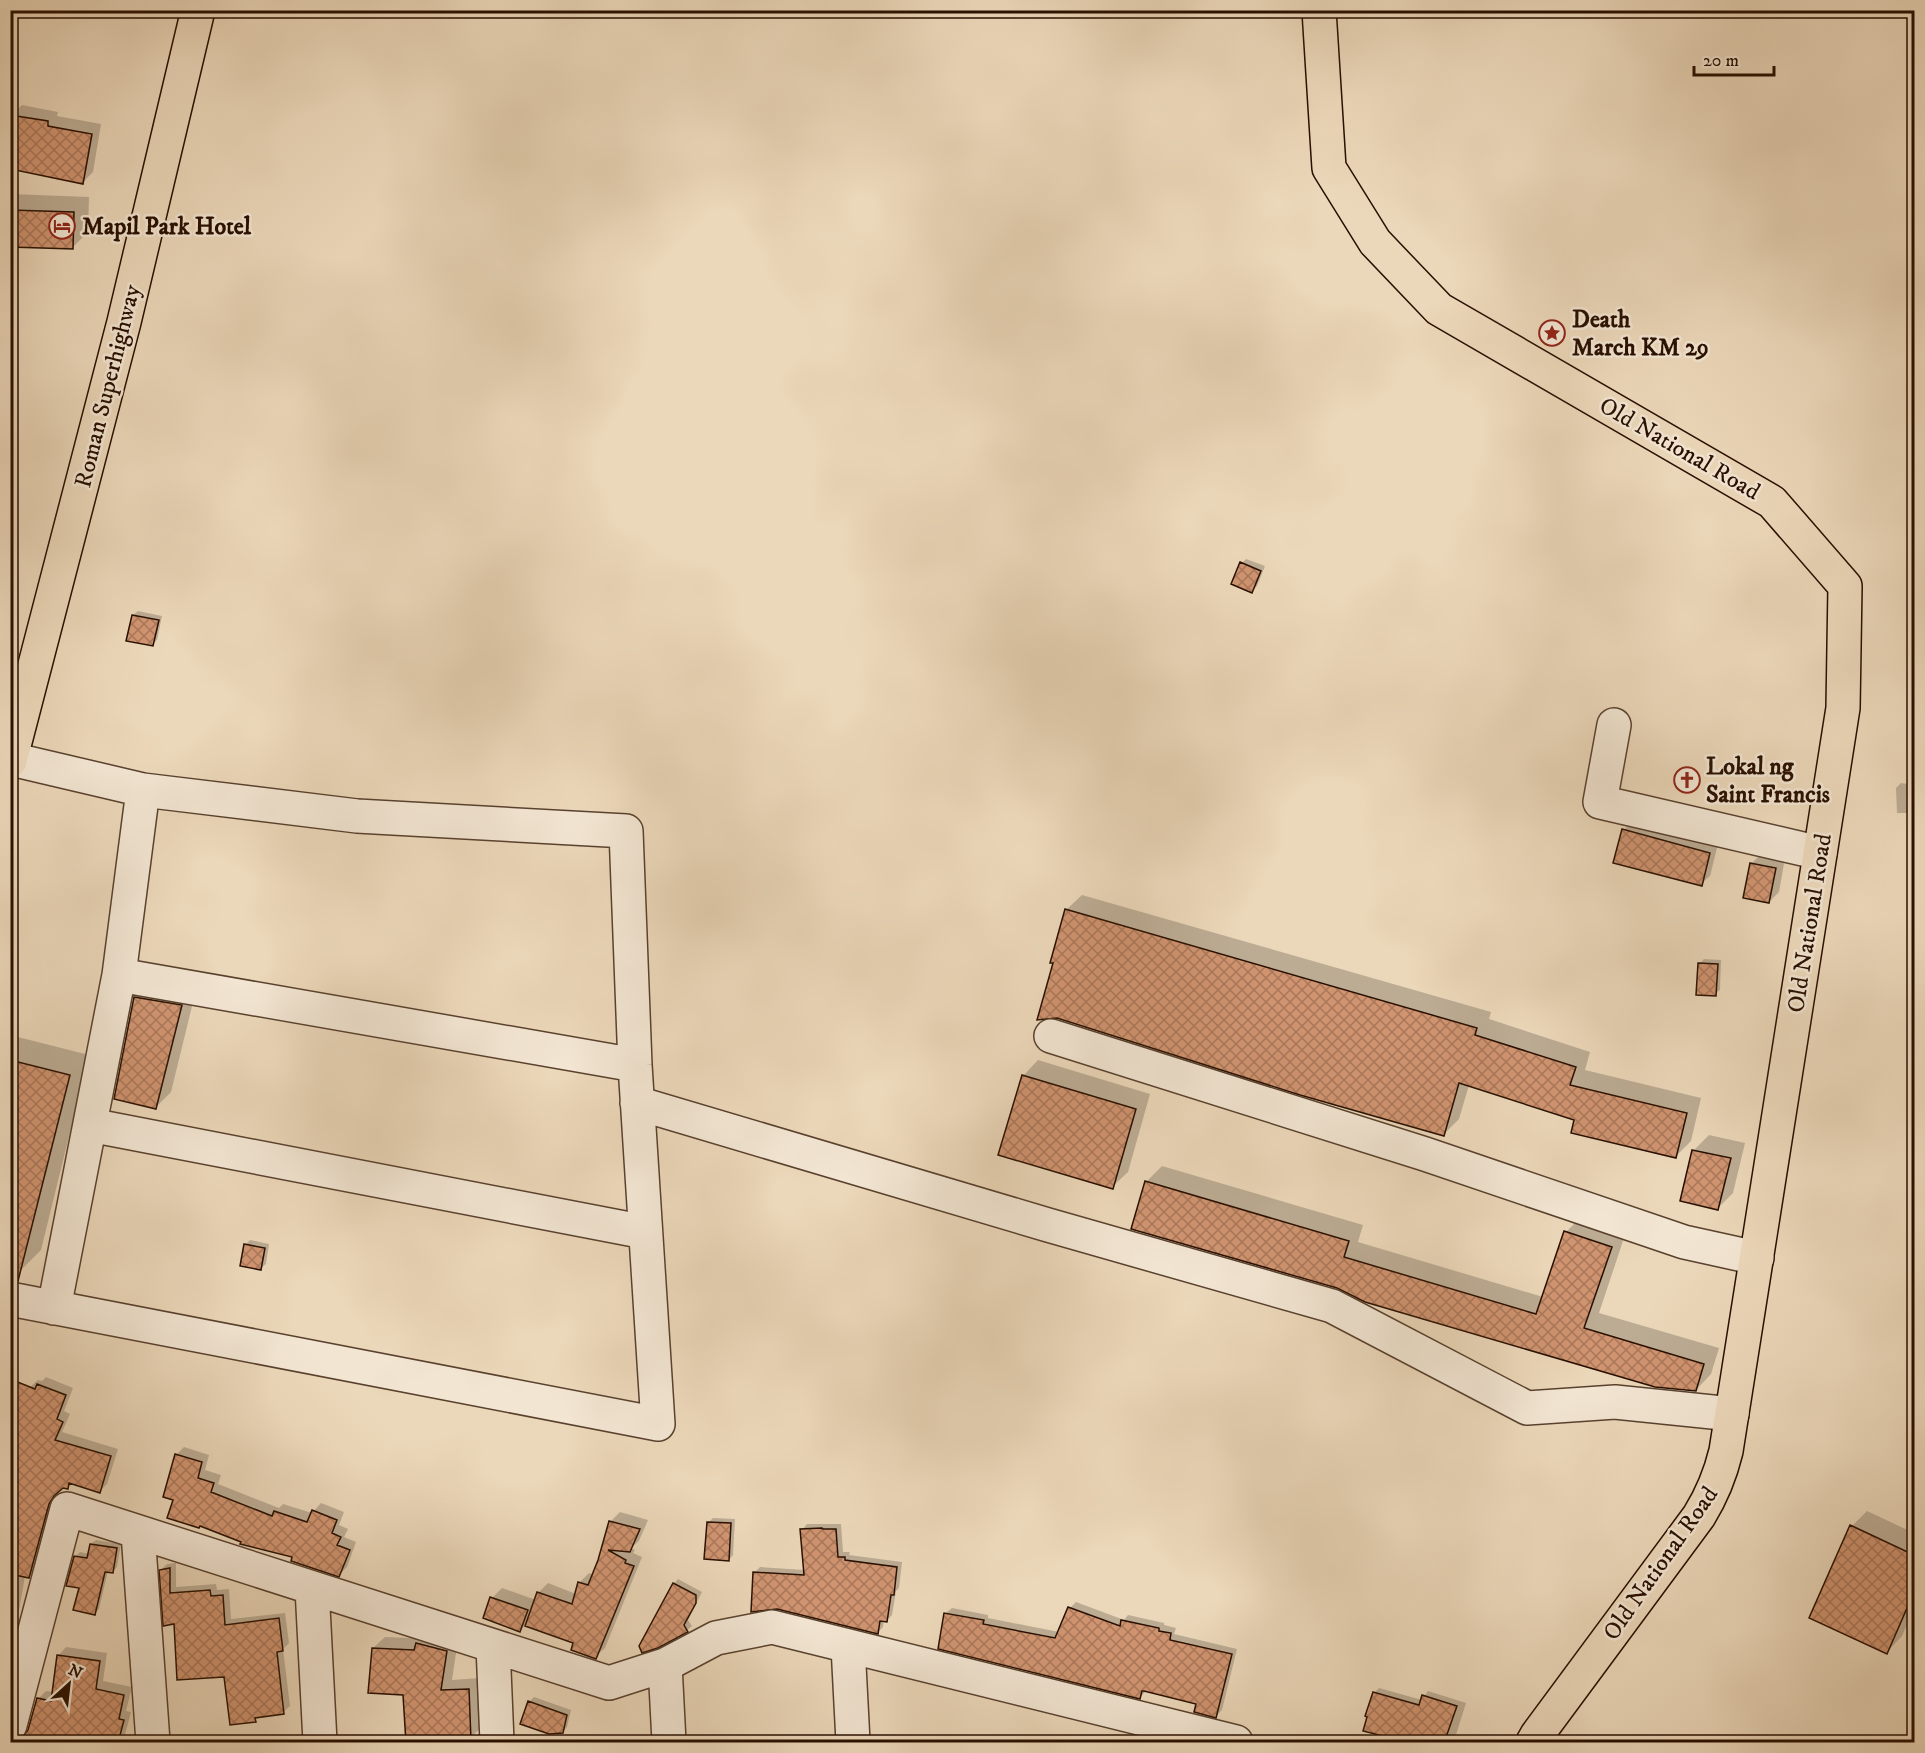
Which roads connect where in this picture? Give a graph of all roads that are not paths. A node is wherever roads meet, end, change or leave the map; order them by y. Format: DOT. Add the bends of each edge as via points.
graph roads {
  1 [pos="198,10"];
  2 [pos="1319,10"];
  3 [pos="1614,725"];
  4 [pos="11,760"];
  5 [pos="143,790"];
  6 [pos="1820,853"];
  7 [pos="119,975"];
  8 [pos="1051,1036"];
  9 [pos="635,1065"];
  10 [pos="637,1103"];
  11 [pos="90,1125"];
  12 [pos="645,1232"];
  13 [pos="1757,1258"];
  14 [pos="10,1299"];
  15 [pos="54,1308"];
  16 [pos="1732,1414"];
  17 [pos="138,1533"];
  18 [pos="312,1588"];
  19 [pos="493,1646"];
  20 [pos="848,1646"];
  21 [pos="665,1665"];
  22 [pos="10,1725"];
  23 [pos="153,1743"];
  24 [pos="320,1743"];
  25 [pos="497,1743"];
  26 [pos="669,1743"];
  27 [pos="853,1743"];
  28 [pos="1236,1743"];
  29 [pos="1533,1743"];
  1 -- 4 [label="main road, Roman Superhighway" via="121,334"];
  2 -- 6 [label="main road, Old National Road" via="1329,168 1375,242 1439,309 1772,502 1845,586 1843,708"];
  3 -- 6 [label="street" via="1600,802"];
  4 -- 5 [label="street"];
  5 -- 7 [label="street"];
  5 -- 9 [label="street" via="357,816 626,831"];
  6 -- 13 [label="main road, Old National Road"];
  7 -- 9 [label="street"];
  7 -- 11 [label="street"];
  8 -- 13 [label="street" via="1425,1154 1684,1242"];
  9 -- 10 [label="street"];
  10 -- 12 [label="street"];
  10 -- 16 [label="street" via="1332,1306 1527,1408 1615,1401"];
  11 -- 12 [label="street"];
  11 -- 15 [label="street"];
  12 -- 15 [label="street" via="658,1424"];
  13 -- 16 [label="main road, Old National Road"];
  14 -- 15 [label="street"];
  16 -- 29 [label="main road, Old National Road" via="1721,1474 1699,1516"];
  17 -- 18 [label="street"];
  17 -- 22 [label="street" via="67,1509"];
  17 -- 23 [label="street"];
  18 -- 19 [label="street"];
  18 -- 24 [label="street"];
  19 -- 21 [label="street" via="609,1683"];
  19 -- 25 [label="street"];
  20 -- 21 [label="street" via="772,1628 716,1638"];
  20 -- 27 [label="street"];
  20 -- 28 [label="street"];
  21 -- 26 [label="street"];
}
